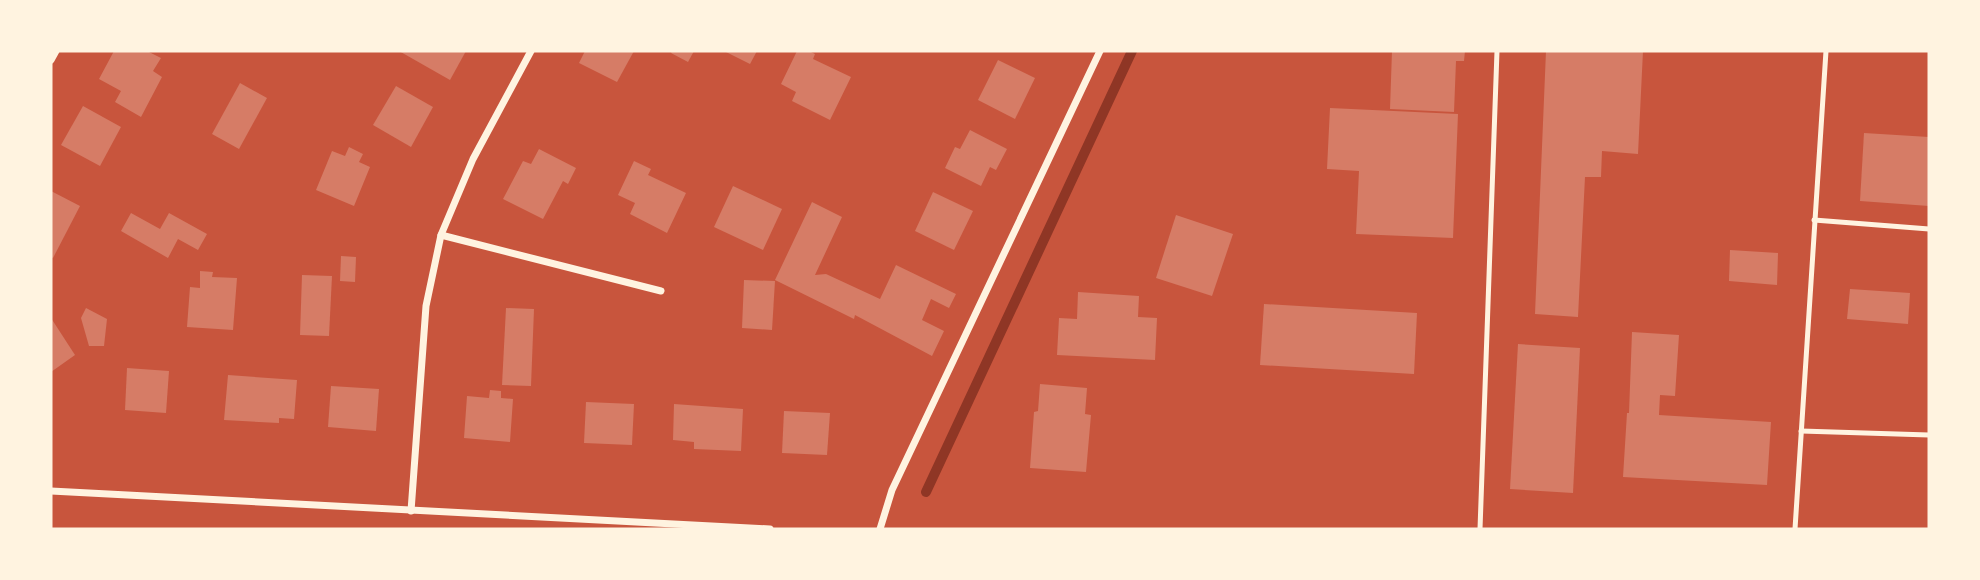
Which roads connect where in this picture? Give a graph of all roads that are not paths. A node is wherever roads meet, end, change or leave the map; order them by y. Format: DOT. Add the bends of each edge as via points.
graph roads {
  1 [pos="56,51"];
  2 [pos="531,51"];
  3 [pos="1100,51"];
  4 [pos="1497,51"];
  5 [pos="1826,51"];
  6 [pos="51,60"];
  7 [pos="1814,220"];
  8 [pos="1929,229"];
  9 [pos="440,235"];
  10 [pos="661,291"];
  11 [pos="1801,431"];
  12 [pos="1929,435"];
  13 [pos="51,491"];
  14 [pos="411,511"];
  15 [pos="770,529"];
  16 [pos="880,529"];
  17 [pos="1480,529"];
  18 [pos="1795,529"];
  1 -- 6 [label="street"];
  2 -- 9 [label="street" via="473,159"];
  3 -- 16 [label="street" via="892,490"];
  4 -- 17 [label="lane"];
  5 -- 7 [label="lane"];
  7 -- 8 [label="lane"];
  7 -- 11 [label="lane"];
  9 -- 10 [label="street"];
  9 -- 14 [label="street" via="426,306"];
  11 -- 12 [label="lane"];
  11 -- 18 [label="lane"];
  13 -- 14 [label="street"];
  14 -- 15 [label="street"];
}
